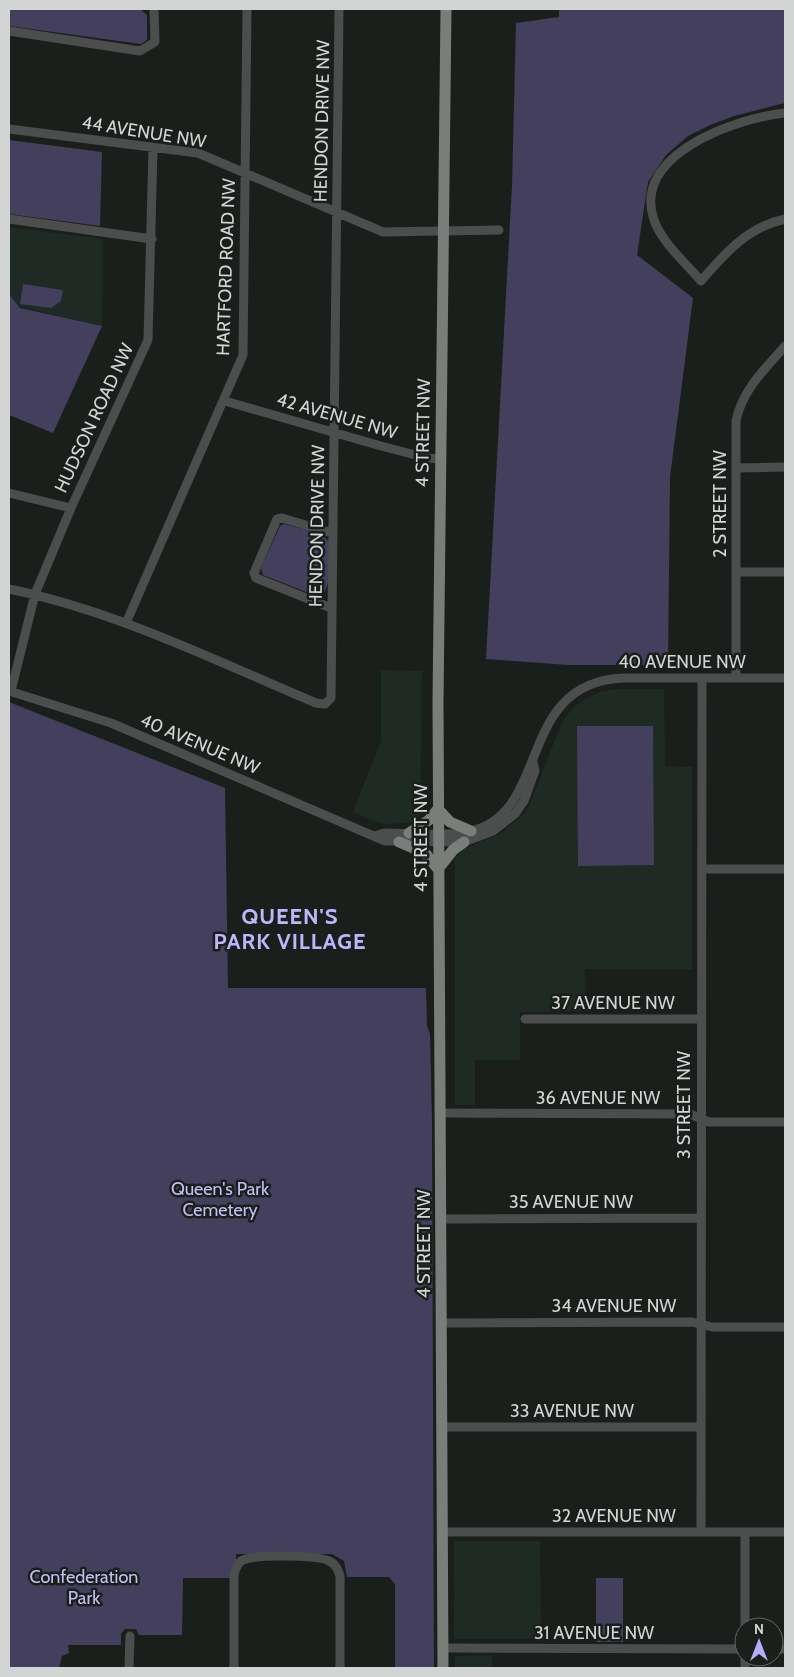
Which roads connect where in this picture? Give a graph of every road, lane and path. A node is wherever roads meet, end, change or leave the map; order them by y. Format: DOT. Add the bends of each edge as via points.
graph roads {
  1 [pos="154,9"];
  2 [pos="247,9"];
  3 [pos="339,9"];
  4 [pos="446,9"];
  5 [pos="9,31"];
  6 [pos="785,113"];
  7 [pos="9,129"];
  8 [pos="153,149"];
  9 [pos="245,174"];
  10 [pos="337,211"];
  11 [pos="9,219"];
  12 [pos="785,219"];
  13 [pos="499,230"];
  14 [pos="443,231"];
  15 [pos="152,239"];
  16 [pos="785,346"];
  17 [pos="225,401"];
  18 [pos="334,432"];
  19 [pos="440,459"];
  20 [pos="785,467"];
  21 [pos="736,468"];
  22 [pos="9,493"];
  23 [pos="71,508"];
  24 [pos="332,533"];
  25 [pos="736,572"];
  26 [pos="785,572"];
  27 [pos="9,589"];
  28 [pos="35,594"];
  29 [pos="331,608"];
  30 [pos="126,623"];
  31 [pos="702,678"];
  32 [pos="736,678"];
  33 [pos="785,678"];
  34 [pos="10,691"];
  35 [pos="533,762"];
  36 [pos="438,809"];
  37 [pos="472,832"];
  38 [pos="409,833"];
  39 [pos="375,836"];
  40 [pos="438,838"];
  41 [pos="400,842"];
  42 [pos="464,842"];
  43 [pos="438,869"];
  44 [pos="702,869"];
  45 [pos="785,869"];
  46 [pos="525,1019"];
  47 [pos="701,1019"];
  48 [pos="440,1113"];
  49 [pos="700,1118"];
  50 [pos="785,1122"];
  51 [pos="700,1218"];
  52 [pos="441,1219"];
  53 [pos="442,1323"];
  54 [pos="701,1324"];
  55 [pos="785,1327"];
  56 [pos="443,1427"];
  57 [pos="700,1427"];
  58 [pos="443,1532"];
  59 [pos="701,1532"];
  60 [pos="745,1532"];
  61 [pos="785,1532"];
  62 [pos="745,1617"];
  63 [pos="130,1636"];
  64 [pos="443,1648"];
  65 [pos="734,1649"];
  66 [pos="130,1668"];
  67 [pos="234,1668"];
  68 [pos="340,1668"];
  69 [pos="443,1668"];
  1 -- 5 [label="street" via="155,42 140,51"];
  2 -- 9 [label="street, HARTFORD ROAD NW"];
  3 -- 10 [label="street, HENDON DRIVE NW"];
  4 -- 14 [label="main road, 4 STREET NW"];
  6 -- 12 [label="street" via="747,120 713,132 680,153 660,175 652,202 655,222 662,234 701,281 742,237 758,227"];
  7 -- 8 [label="street, 44 AVENUE NW"];
  8 -- 9 [label="street, 44 AVENUE NW" via="198,153"];
  8 -- 15 [label="street, HUDSON ROAD NW"];
  9 -- 10 [label="street, 44 AVENUE NW"];
  9 -- 17 [label="street, HARTFORD ROAD NW" via="243,355"];
  10 -- 14 [label="street, 44 AVENUE NW" via="383,232"];
  10 -- 18 [label="street, HENDON DRIVE NW"];
  11 -- 15 [label="street"];
  13 -- 14 [label="street, 44 AVENUE NW"];
  14 -- 19 [label="main road, 4 STREET NW"];
  15 -- 23 [label="street, HUDSON ROAD NW" via="148,340"];
  16 -- 21 [label="street, 2 STREET NW" via="749,388 738,408"];
  17 -- 18 [label="street, 42 AVENUE NW"];
  17 -- 30 [label="street, HARTFORD ROAD NW"];
  18 -- 19 [label="street, 42 AVENUE NW"];
  18 -- 24 [label="street, HENDON DRIVE NW"];
  19 -- 36 [label="main road, 4 STREET NW"];
  20 -- 21 [label="street"];
  21 -- 25 [label="street, 2 STREET NW"];
  22 -- 23 [label="street"];
  23 -- 28 [label="street, HUDSON ROAD NW"];
  24 -- 29 [label="street, HENDON DRIVE NW"];
  24 -- 29 [label="street" via="277,519 254,573 256,578"];
  25 -- 26 [label="street"];
  25 -- 32 [label="street, 2 STREET NW"];
  27 -- 28 [label="street, HENDON DRIVE NW"];
  28 -- 30 [label="street, HENDON DRIVE NW"];
  28 -- 34 [label="street, HUDSON ROAD NW"];
  29 -- 30 [label="street, HENDON DRIVE NW" via="331,698 325,704"];
  31 -- 32 [label="street, 40 AVENUE NW"];
  31 -- 35 [label="street, 40 AVENUE NW" via="614,678 586,686 570,696 553,715"];
  31 -- 44 [label="street, 3 STREET NW"];
  32 -- 33 [label="street, 40 AVENUE NW"];
  34 -- 39 [label="street, 40 AVENUE NW" via="111,723"];
  35 -- 37 [label="street, 40 AVENUE NW" via="509,808 494,821"];
  35 -- 42 [label="street, 40 AVENUE NW" via="535,772 524,801 515,814 493,832"];
  36 -- 37 [label="main road" via="450,822"];
  36 -- 38 [label="main road" via="429,820"];
  36 -- 40 [label="main road, 4 STREET NW"];
  37 -- 40 [label="street, 40 AVENUE NW"];
  38 -- 39 [label="street, 40 AVENUE NW"];
  38 -- 40 [label="street, 40 AVENUE NW"];
  39 -- 41 [label="street, 40 AVENUE NW"];
  40 -- 41 [label="street, 40 AVENUE NW"];
  40 -- 42 [label="street, 40 AVENUE NW"];
  40 -- 43 [label="main road, 4 STREET NW"];
  41 -- 43 [label="main road" via="425,854"];
  42 -- 43 [label="main road"];
  43 -- 48 [label="main road, 4 STREET NW"];
  44 -- 45 [label="street"];
  44 -- 47 [label="street, 3 STREET NW"];
  46 -- 47 [label="street, 37 AVENUE NW"];
  47 -- 49 [label="street, 3 STREET NW"];
  48 -- 49 [label="street, 36 AVENUE NW" via="690,1114"];
  48 -- 52 [label="main road, 4 STREET NW"];
  49 -- 50 [label="street, 36 AVENUE NW" via="709,1122"];
  49 -- 51 [label="street, 3 STREET NW"];
  51 -- 52 [label="street, 35 AVENUE NW"];
  51 -- 54 [label="street, 3 STREET NW"];
  52 -- 53 [label="main road, 4 STREET NW"];
  53 -- 54 [label="street, 34 AVENUE NW"];
  53 -- 56 [label="main road, 4 STREET NW"];
  54 -- 55 [label="street, 34 AVENUE NW" via="712,1327"];
  54 -- 57 [label="street, 3 STREET NW"];
  56 -- 57 [label="street, 33 AVENUE NW"];
  56 -- 58 [label="main road, 4 STREET NW"];
  57 -- 59 [label="street, 3 STREET NW"];
  58 -- 59 [label="street, 32 AVENUE NW"];
  58 -- 64 [label="main road, 4 STREET NW"];
  59 -- 60 [label="street, 32 AVENUE NW"];
  60 -- 61 [label="street, 32 AVENUE NW"];
  60 -- 62 [label="street"];
  63 -- 66 [label="street"];
  64 -- 65 [label="street, 31 AVENUE NW"];
  64 -- 69 [label="main road, 4 STREET NW"];
  67 -- 68 [label="street" via="234,1575 242,1561 257,1557 318,1558 337,1567 340,1576"];
}
